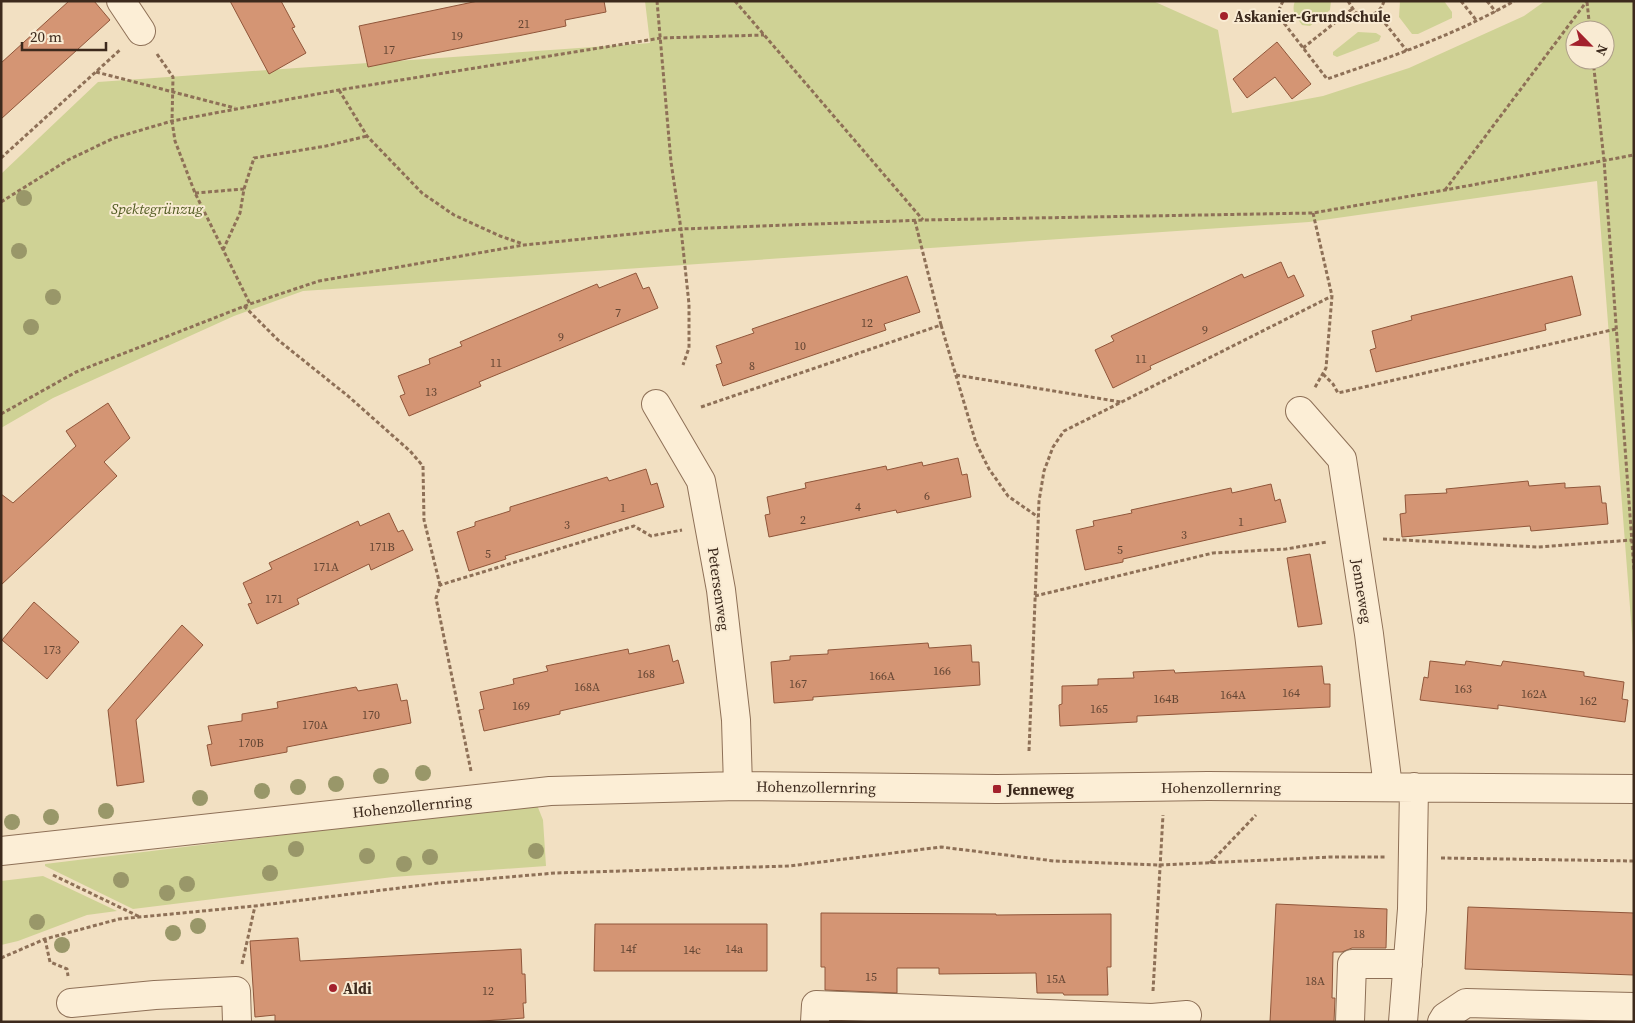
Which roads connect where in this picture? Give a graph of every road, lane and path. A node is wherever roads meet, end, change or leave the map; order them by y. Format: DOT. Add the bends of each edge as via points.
graph roads {
  1 [pos="121,1"];
  2 [pos="657,1"];
  3 [pos="735,1"];
  4 [pos="1282,1"];
  5 [pos="1348,1"];
  6 [pos="1384,1"];
  7 [pos="1462,1"];
  8 [pos="1487,1"];
  9 [pos="1514,1"];
  10 [pos="1587,1"];
  11 [pos="1352,9"];
  12 [pos="1496,12"];
  13 [pos="1377,13"];
  14 [pos="1589,20"];
  15 [pos="1477,21"];
  16 [pos="141,31"];
  17 [pos="764,35"];
  18 [pos="661,38"];
  19 [pos="1303,48"];
  20 [pos="1407,52"];
  21 [pos="1594,70"];
  22 [pos="96,72"];
  23 [pos="339,90"];
  24 [pos="173,91"];
  25 [pos="238,109"];
  26 [pos="172,121"];
  27 [pos="367,136"];
  28 [pos="1634,155"];
  29 [pos="1,158"];
  30 [pos="1604,160"];
  31 [pos="244,189"];
  32 [pos="1446,190"];
  33 [pos="195,193"];
  34 [pos="1,202"];
  35 [pos="1313,213"];
  36 [pos="923,220"];
  37 [pos="915,221"];
  38 [pos="681,229"];
  39 [pos="524,245"];
  40 [pos="223,250"];
  41 [pos="1332,296"];
  42 [pos="250,304"];
  43 [pos="244,306"];
  44 [pos="941,325"];
  45 [pos="1616,329"];
  46 [pos="683,364"];
  47 [pos="1323,374"];
  48 [pos="956,375"];
  49 [pos="1121,402"];
  50 [pos="656,404"];
  51 [pos="701,408"];
  52 [pos="1300,411"];
  53 [pos="1,414"];
  54 [pos="1039,518"];
  55 [pos="689,528"];
  56 [pos="1634,570"];
  57 [pos="440,585"];
  58 [pos="1029,751"];
  59 [pos="738,786"];
  60 [pos="1164,787"];
  61 [pos="1283,787"];
  62 [pos="1401,787"];
  63 [pos="1634,790"];
  64 [pos="477,798"];
  65 [pos="1,851"];
  66 [pos="1413,857"];
  67 [pos="1634,862"];
  68 [pos="1209,864"];
  69 [pos="1160,865"];
  70 [pos="45,871"];
  71 [pos="255,906"];
  72 [pos="141,917"];
  73 [pos="45,939"];
  74 [pos="1,958"];
  75 [pos="1408,964"];
  76 [pos="236,991"];
  77 [pos="71,1003"];
  78 [pos="1634,1007"];
  79 [pos="1187,1015"];
  80 [pos="1152,1018"];
  81 [pos="237,1022"];
  82 [pos="815,1022"];
  83 [pos="1350,1022"];
  84 [pos="1404,1022"];
  85 [pos="1442,1022"];
  1 -- 16 [label="street"];
  2 -- 18 [label="path"];
  3 -- 17 [label="path"];
  4 -- 19 [label="path" via="1277,14"];
  5 -- 11 [label="path"];
  6 -- 13 [label="path"];
  7 -- 15 [label="path"];
  8 -- 12 [label="path"];
  9 -- 12 [label="path"];
  10 -- 14 [label="path"];
  10 -- 32 [label="path"];
  11 -- 13 [label="path" via="1366,16"];
  11 -- 19 [label="path"];
  12 -- 15 [label="path"];
  13 -- 20 [label="path"];
  15 -- 20 [label="path"];
  16 -- 22 [label="path"];
  16 -- 24 [label="path" via="173,77"];
  17 -- 18 [label="path"];
  17 -- 36 [label="path"];
  18 -- 23 [label="path"];
  18 -- 38 [label="path" via="671,162"];
  19 -- 20 [label="path" via="1327,79"];
  21 -- 30 [label="path"];
  22 -- 24 [label="path"];
  22 -- 29 [label="path"];
  23 -- 25 [label="path"];
  23 -- 27 [label="path"];
  24 -- 25 [label="path"];
  24 -- 26 [label="path"];
  25 -- 26 [label="path"];
  26 -- 33 [label="path" via="175,142"];
  26 -- 34 [label="path" via="114,138 68,160"];
  27 -- 31 [label="path" via="254,158"];
  27 -- 39 [label="path" via="422,193 454,215"];
  28 -- 30 [label="path"];
  30 -- 32 [label="path"];
  30 -- 45 [label="path"];
  31 -- 33 [label="path"];
  31 -- 40 [label="path" via="240,213"];
  32 -- 35 [label="path"];
  33 -- 40 [label="path"];
  35 -- 36 [label="path"];
  35 -- 41 [label="path"];
  36 -- 37 [label="path"];
  37 -- 38 [label="path"];
  37 -- 44 [label="path"];
  38 -- 39 [label="path"];
  38 -- 46 [label="path" via="689,304 689,348"];
  39 -- 42 [label="path" via="319,281"];
  40 -- 42 [label="path"];
  41 -- 47 [label="path"];
  41 -- 49 [label="path"];
  42 -- 43 [label="path"];
  43 -- 53 [label="path" via="76,372"];
  43 -- 57 [label="path" via="278,340 348,396 423,466 424,520"];
  44 -- 48 [label="path"];
  44 -- 51 [label="path"];
  45 -- 47 [label="path" via="1338,393"];
  45 -- 56 [label="path"];
  47 -- 52 [label="path"];
  48 -- 49 [label="path"];
  48 -- 54 [label="path" via="976,443 989,469 1008,496"];
  49 -- 54 [label="path" via="1064,431 1053,446 1044,471"];
  50 -- 59 [label="street, Petersenweg" via="701,481 722,598 736,720"];
  52 -- 62 [label="street, Jenneweg" via="1342,459 1369,634"];
  54 -- 58 [label="path"];
  55 -- 57 [label="path" via="651,536 634,526"];
  57 -- 64 [label="path" via="436,598"];
  59 -- 60 [label="street, Hohenzollernring"];
  59 -- 64 [label="street, Hohenzollernring" via="550,791"];
  60 -- 61 [label="street, Hohenzollernring"];
  60 -- 69 [label="path"];
  61 -- 62 [label="street, Hohenzollernring"];
  61 -- 68 [label="path"];
  62 -- 63 [label="street, Hohenzollernring"];
  62 -- 66 [label="street, Jenneweg"];
  64 -- 65 [label="street, Hohenzollernring"];
  66 -- 67 [label="path"];
  66 -- 68 [label="path" via="1331,857"];
  66 -- 75 [label="street, Jenneweg"];
  68 -- 69 [label="path"];
  69 -- 71 [label="path" via="1054,861 941,847 789,866 555,873 448,882"];
  69 -- 80 [label="path"];
  70 -- 72 [label="path"];
  71 -- 72 [label="path"];
  71 -- 76 [label="path"];
  72 -- 73 [label="path" via="119,919"];
  73 -- 74 [label="path"];
  73 -- 77 [label="path" via="50,962 68,968"];
  75 -- 83 [label="street" via="1352,964"];
  75 -- 84 [label="street, Jenneweg"];
  76 -- 77 [label="street"];
  76 -- 81 [label="street"];
  78 -- 85 [label="street" via="1466,1003 1445,1016"];
  79 -- 80 [label="street"];
  80 -- 82 [label="street" via="816,1005"];
}
